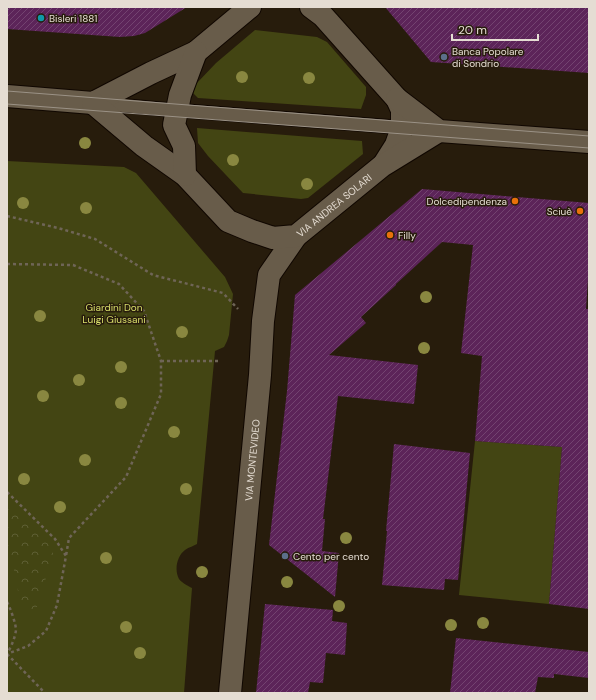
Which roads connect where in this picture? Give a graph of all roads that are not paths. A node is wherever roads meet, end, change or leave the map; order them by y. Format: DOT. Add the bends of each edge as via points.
graph roads {
  1 [pos="250,7"];
  2 [pos="312,7"];
  3 [pos="196,52"];
  4 [pos="7,96"];
  5 [pos="397,99"];
  6 [pos="93,103"];
  7 [pos="176,111"];
  8 [pos="402,128"];
  9 [pos="439,130"];
  10 [pos="589,142"];
  11 [pos="382,166"];
  12 [pos="186,175"];
  13 [pos="296,236"];
  14 [pos="230,693"];
  1 -- 3 [label="street"];
  2 -- 5 [label="street, VIA ANDREA SOLARI"];
  3 -- 6 [label="street"];
  3 -- 7 [label="street"];
  4 -- 6 [label="street"];
  5 -- 8 [label="street, VIA ANDREA SOLARI" via="402,110"];
  5 -- 9 [label="street, VIA ANDREA SOLARI"];
  6 -- 7 [label="lane"];
  6 -- 12 [label="street, VIA ANDREA SOLARI" via="144,146"];
  7 -- 8 [label="lane"];
  7 -- 12 [label="street" via="174,125 184,146"];
  8 -- 9 [label="lane"];
  8 -- 11 [label="street, VIA ANDREA SOLARI" via="396,146"];
  9 -- 10 [label="street"];
  9 -- 11 [label="street, VIA ANDREA SOLARI"];
  11 -- 13 [label="street, VIA ANDREA SOLARI"];
  12 -- 13 [label="street, VIA ANDREA SOLARI" via="228,221 273,238"];
  13 -- 14 [label="street, VIA MONTEVIDEO" via="269,275"];
}
